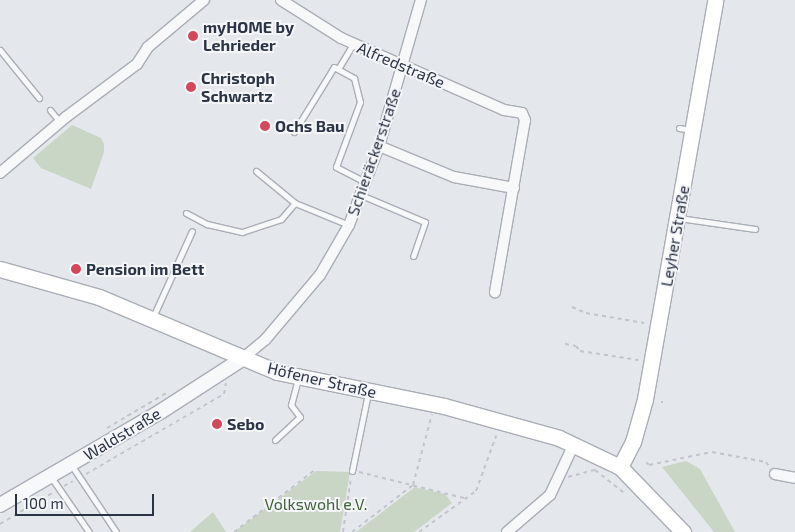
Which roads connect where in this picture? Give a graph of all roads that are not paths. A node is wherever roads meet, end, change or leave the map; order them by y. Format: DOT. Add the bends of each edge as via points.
graph roads {
  1 [pos="204,0"];
  2 [pos="281,0"];
  3 [pos="421,0"];
  4 [pos="715,0"];
  5 [pos="353,44"];
  6 [pos="0,50"];
  7 [pos="402,66"];
  8 [pos="338,69"];
  9 [pos="39,98"];
  10 [pos="50,110"];
  11 [pos="60,122"];
  12 [pos="294,132"];
  13 [pos="379,146"];
  14 [pos="256,171"];
  15 [pos="0,173"];
  16 [pos="366,182"];
  17 [pos="514,188"];
  18 [pos="361,195"];
  19 [pos="295,203"];
  20 [pos="186,213"];
  21 [pos="679,218"];
  22 [pos="349,225"];
  23 [pos="755,229"];
  24 [pos="192,231"];
  25 [pos="413,256"];
  26 [pos="0,270"];
  27 [pos="496,292"];
  28 [pos="152,320"];
  29 [pos="242,359"];
  30 [pos="298,377"];
  31 [pos="368,391"];
  32 [pos="275,440"];
  33 [pos="574,444"];
  34 [pos="71,464"];
  35 [pos="620,467"];
  36 [pos="352,471"];
  37 [pos="775,474"];
  38 [pos="51,476"];
  39 [pos="795,478"];
  40 [pos="0,505"];
  41 [pos="89,532"];
  42 [pos="116,532"];
  43 [pos="507,532"];
  44 [pos="683,532"];
  1 -- 11 [label="street" via="148,47 137,64"];
  2 -- 5 [label="street, Alfredstraße"];
  3 -- 7 [label="street, Schieräckerstraße"];
  4 -- 21 [label="main road, Leyher Straße" via="686,129"];
  5 -- 7 [label="street, Alfredstraße"];
  5 -- 8 [label="lane"];
  6 -- 9 [label="lane"];
  7 -- 13 [label="street, Schieräckerstraße"];
  7 -- 17 [label="street, Alfredstraße" via="504,110 522,114 525,120"];
  8 -- 12 [label="lane" via="334,67"];
  8 -- 16 [label="lane" via="354,78 360,102 336,167"];
  10 -- 11 [label="lane"];
  11 -- 15 [label="street"];
  13 -- 16 [label="street, Schieräckerstraße"];
  13 -- 17 [label="street" via="454,177"];
  14 -- 19 [label="lane"];
  16 -- 18 [label="street, Schieräckerstraße"];
  17 -- 27 [label="street"];
  18 -- 22 [label="street, Schieräckerstraße"];
  18 -- 25 [label="lane" via="425,222"];
  19 -- 20 [label="lane" via="281,219 242,232 207,224"];
  19 -- 22 [label="lane"];
  21 -- 23 [label="lane"];
  21 -- 35 [label="main road, Leyher Straße" via="641,414"];
  22 -- 29 [label="street, Schieräckerstraße" via="320,275 265,340"];
  24 -- 28 [label="lane"];
  26 -- 28 [label="main road, Höfener Straße" via="87,293"];
  28 -- 29 [label="main road, Höfener Straße"];
  29 -- 30 [label="main road, Höfener Straße"];
  29 -- 34 [label="street, Waldstraße"];
  30 -- 31 [label="main road, Höfener Straße"];
  30 -- 32 [label="lane" via="291,405 300,417"];
  31 -- 33 [label="main road, Höfener Straße" via="435,404"];
  31 -- 36 [label="lane"];
  33 -- 35 [label="main road, Höfener Straße"];
  33 -- 43 [label="street" via="559,480 543,503"];
  34 -- 38 [label="street, Waldstraße"];
  34 -- 42 [label="lane"];
  35 -- 44 [label="main road, Höfener Straße"];
  37 -- 39 [label="street"];
  38 -- 40 [label="street, Waldstraße"];
  38 -- 41 [label="lane"];
}
